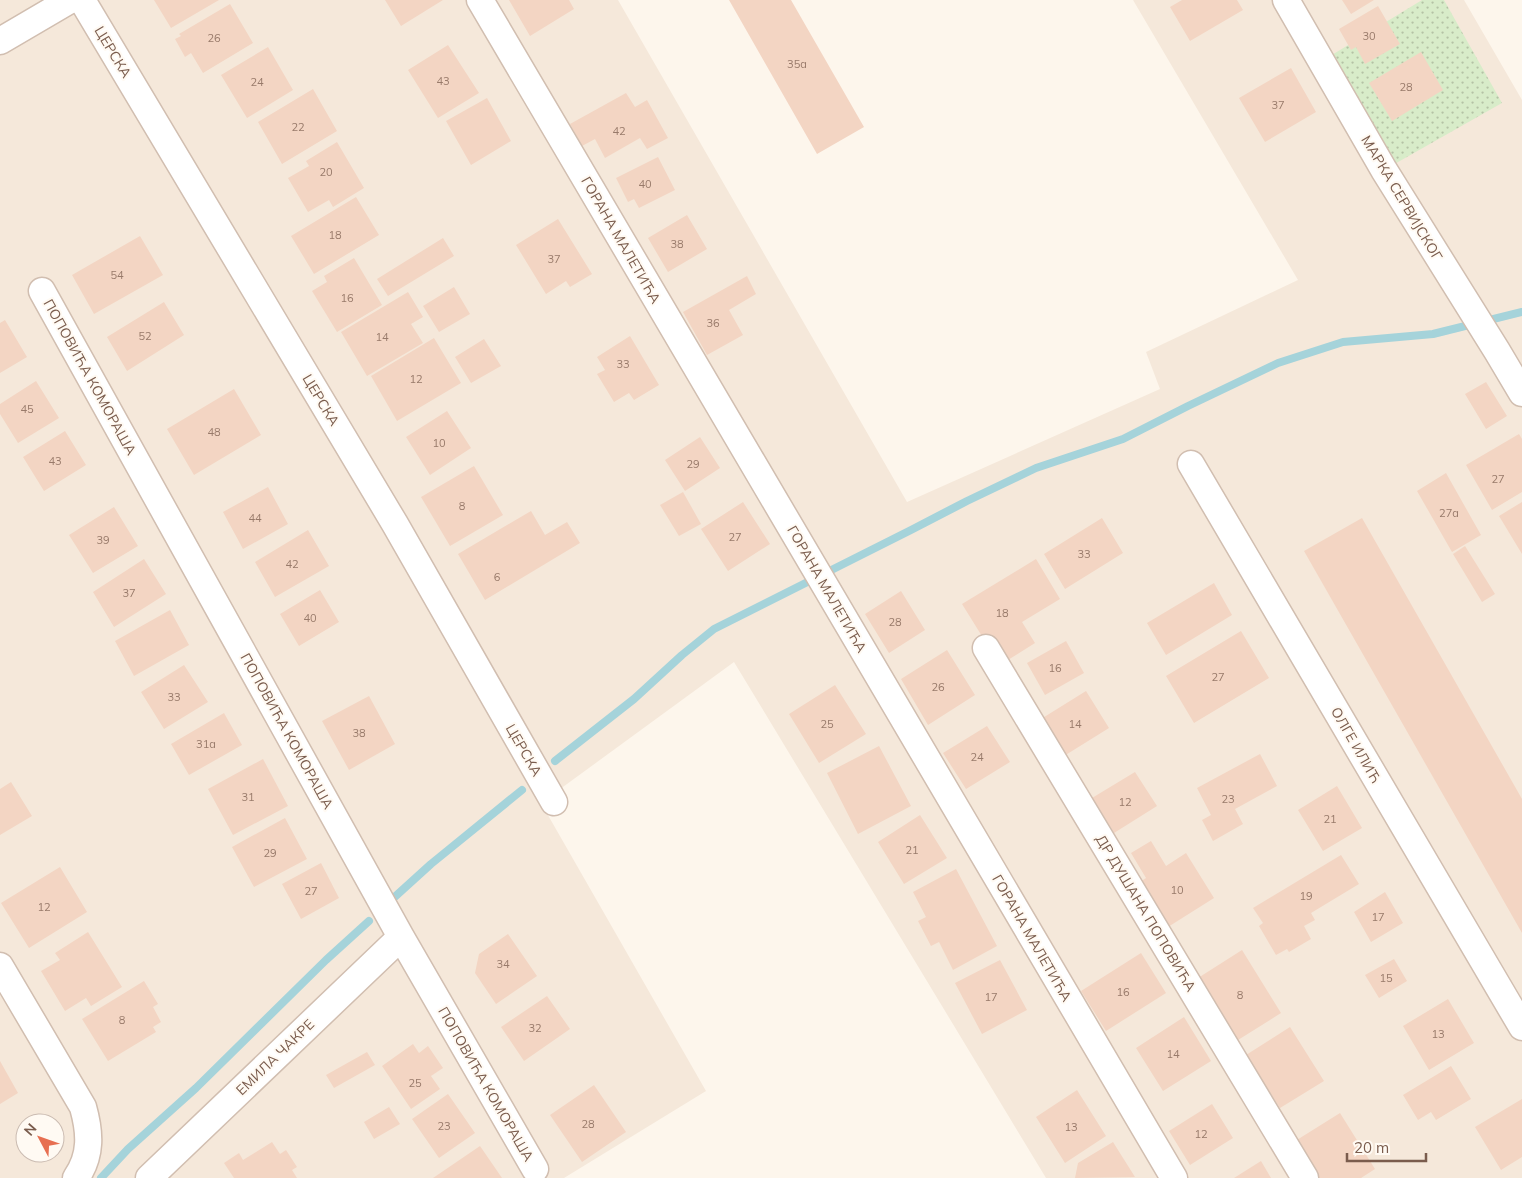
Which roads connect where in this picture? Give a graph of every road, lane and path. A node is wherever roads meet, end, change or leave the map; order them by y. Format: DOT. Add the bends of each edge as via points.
graph roads {
  1 [pos="70,0"];
  2 [pos="82,0"];
  3 [pos="480,0"];
  4 [pos="1286,0"];
  5 [pos="0,41"];
  6 [pos="42,291"];
  7 [pos="1522,393"];
  8 [pos="1191,464"];
  9 [pos="986,648"];
  10 [pos="554,802"];
  11 [pos="402,937"];
  12 [pos="0,966"];
  13 [pos="1522,1027"];
  14 [pos="535,1169"];
  15 [pos="76,1178"];
  16 [pos="149,1178"];
  17 [pos="1174,1178"];
  18 [pos="1305,1178"];
  1 -- 5 [label="street"];
  2 -- 10 [label="street, ЦЕРСКА" via="395,524"];
  3 -- 17 [label="street, ГОРАНА МАЛЕТИЋА"];
  4 -- 7 [label="street, МАРКА СЕРВИЈСКОГ" via="1384,170"];
  6 -- 11 [label="street, ПОПОВИЋА КОМОРАША"];
  8 -- 13 [label="street, ОЛГЕ ИЛИЋ"];
  9 -- 18 [label="street, ДР ДУШАНА ПОПОВИЋА"];
  11 -- 14 [label="street, ПОПОВИЋА КОМОРАША"];
  11 -- 16 [label="street, ЕМИЛА ЧАКРЕ"];
  12 -- 15 [label="street" via="83,1107 89,1143"];
}
